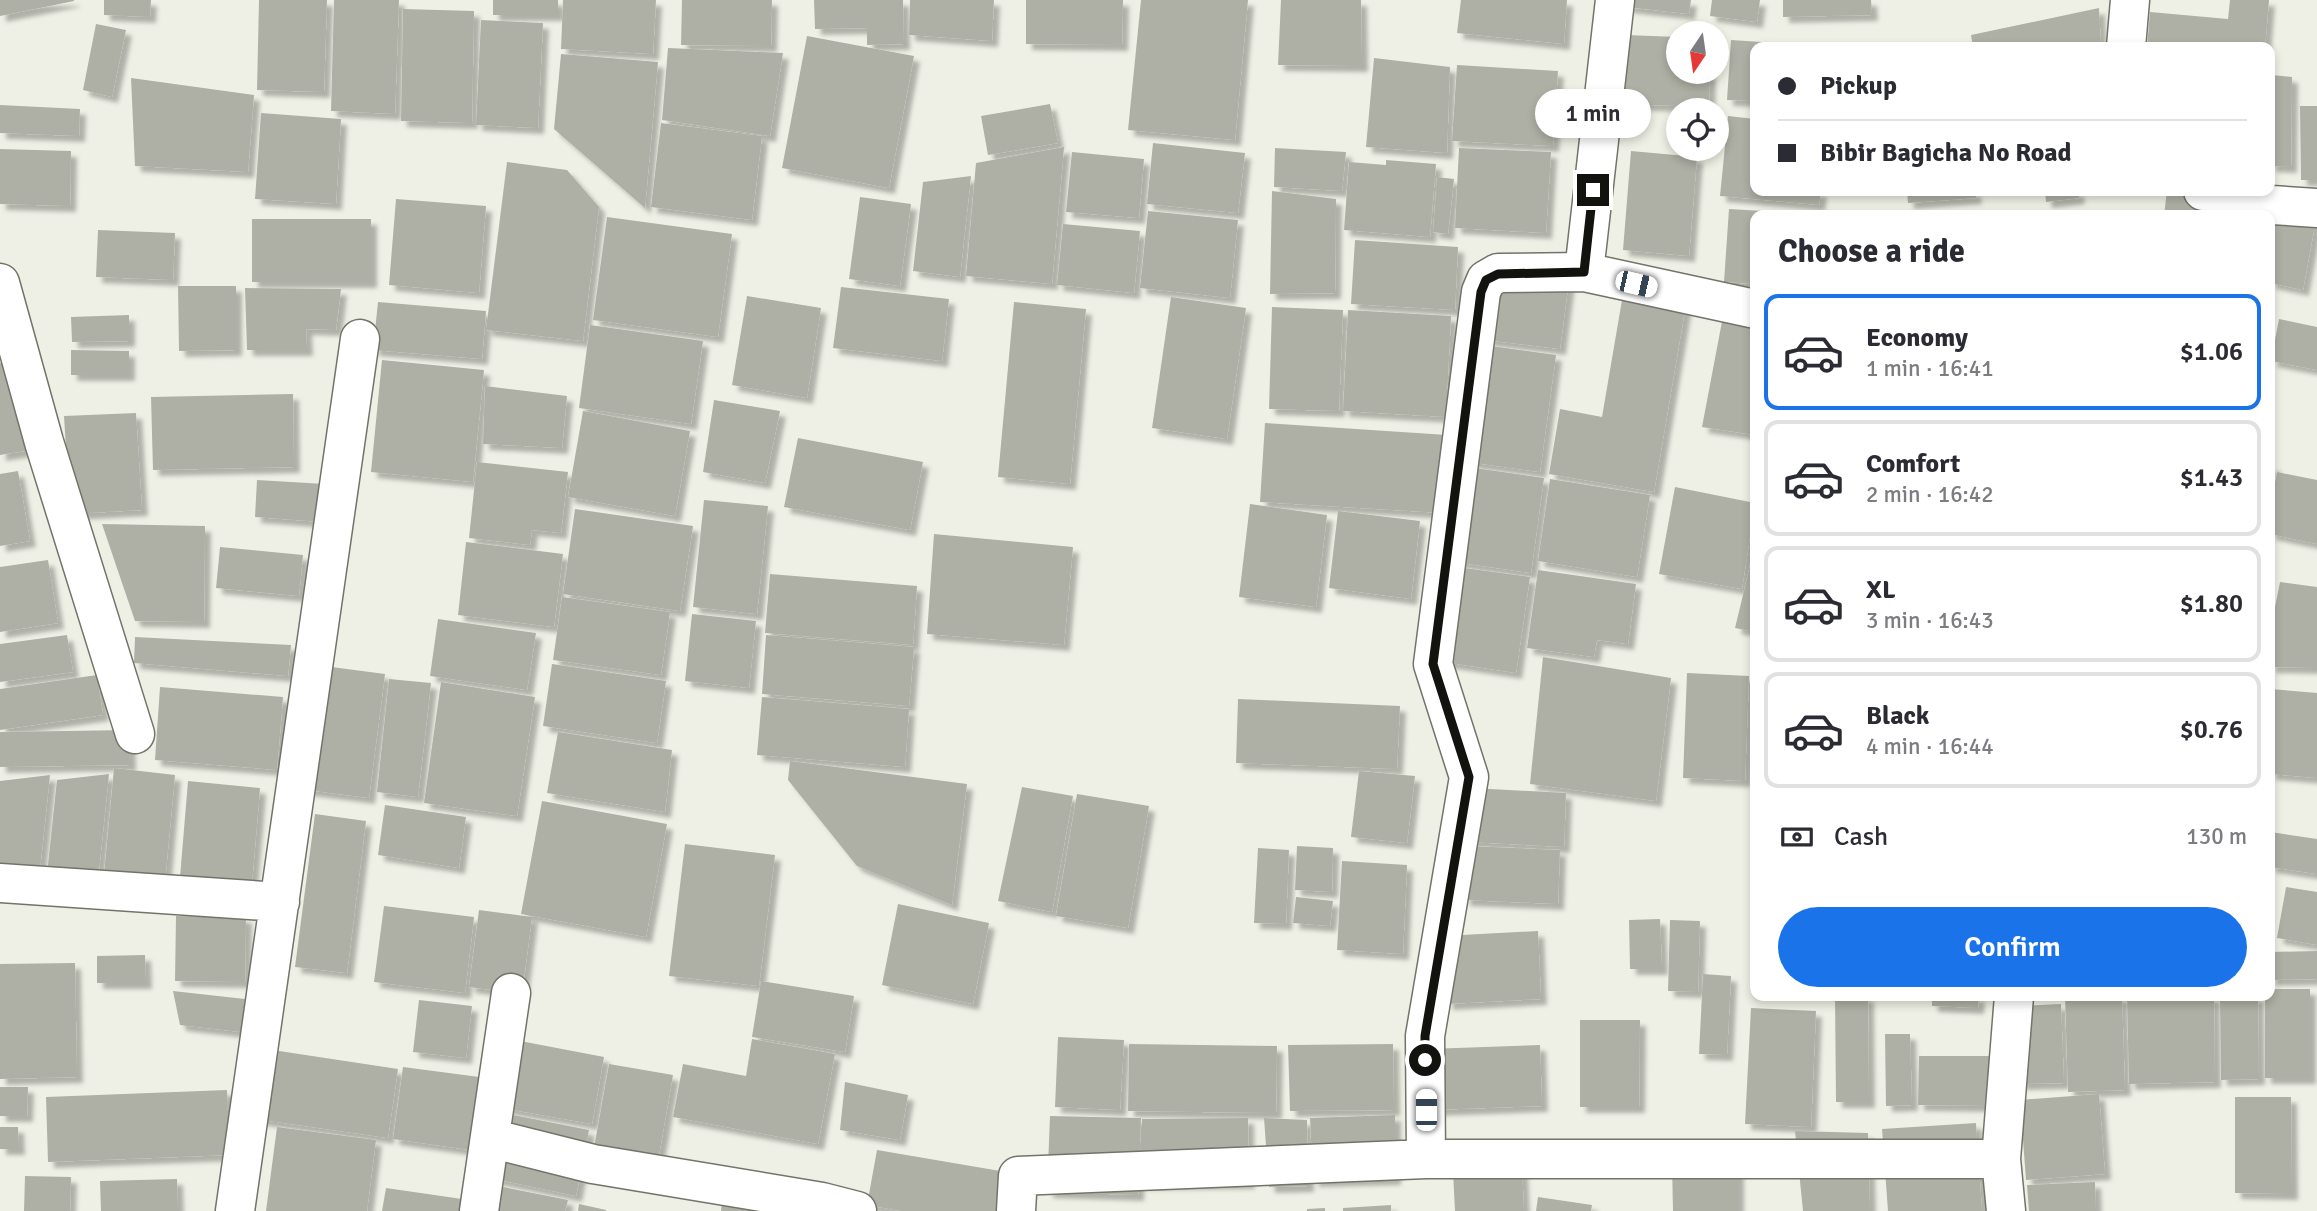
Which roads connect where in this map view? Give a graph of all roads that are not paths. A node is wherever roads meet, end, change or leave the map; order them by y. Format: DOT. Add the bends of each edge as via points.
graph roads {
  1 [pos="1615,0"];
  2 [pos="2130,0"];
  3 [pos="2126,42"];
  4 [pos="2221,196"];
  5 [pos="2317,208"];
  6 [pos="2271,210"];
  7 [pos="1584,272"];
  8 [pos="0,283"];
  9 [pos="1750,308"];
  10 [pos="360,339"];
  11 [pos="135,734"];
  12 [pos="0,883"];
  13 [pos="280,902"];
  14 [pos="511,993"];
  15 [pos="2014,1001"];
  16 [pos="489,1138"];
  17 [pos="1426,1159"];
  18 [pos="2001,1159"];
  19 [pos="235,1211"];
  20 [pos="479,1211"];
  21 [pos="858,1211"];
  22 [pos="1016,1211"];
  23 [pos="2006,1211"];
  1 -- 7 [label="street"];
  2 -- 3 [label="street"];
  4 -- 6 [label="street"];
  5 -- 6 [label="street"];
  7 -- 9 [label="street"];
  7 -- 17 [label="street" via="1498,274 1486,280 1481,292 1433,664 1469,777 1425,1036"];
  8 -- 11 [label="street"];
  10 -- 13 [label="street"];
  12 -- 13 [label="street"];
  13 -- 19 [label="street"];
  14 -- 16 [label="street"];
  15 -- 18 [label="street"];
  16 -- 20 [label="street"];
  16 -- 21 [label="street" via="593,1164"];
  17 -- 18 [label="street"];
  17 -- 22 [label="street" via="1018,1175"];
  18 -- 23 [label="street"];
}
